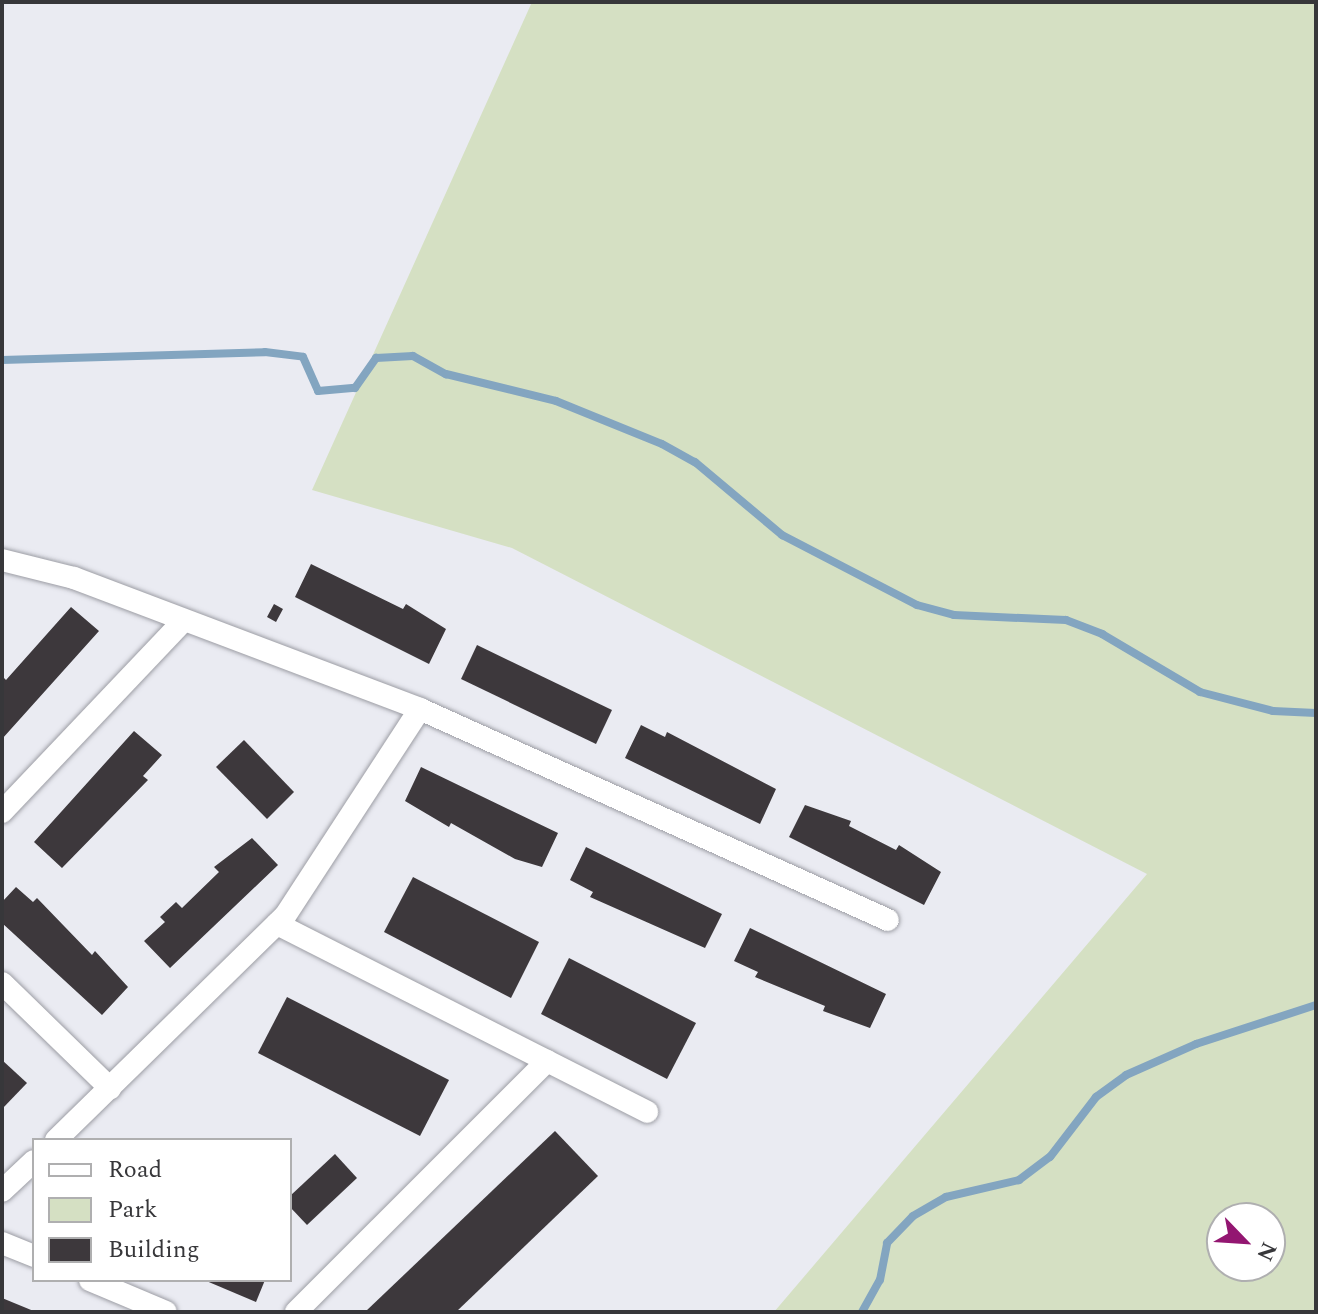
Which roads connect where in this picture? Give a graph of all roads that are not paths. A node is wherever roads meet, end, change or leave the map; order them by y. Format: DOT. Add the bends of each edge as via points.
graph roads {
  1 [pos="2,560"];
  2 [pos="183,621"];
  3 [pos="420,709"];
  4 [pos="2,812"];
  5 [pos="888,920"];
  6 [pos="277,924"];
  7 [pos="2,983"];
  8 [pos="547,1061"];
  9 [pos="110,1088"];
  10 [pos="647,1112"];
  11 [pos="58,1138"];
  12 [pos="32,1163"];
  13 [pos="2,1191"];
  14 [pos="2,1243"];
  15 [pos="32,1255"];
  16 [pos="95,1282"];
  17 [pos="166,1312"];
  18 [pos="296,1312"];
  1 -- 2 [label="street" via="74,578"];
  2 -- 3 [label="street"];
  2 -- 4 [label="street"];
  3 -- 5 [label="street"];
  3 -- 6 [label="street"];
  6 -- 8 [label="street"];
  6 -- 9 [label="street"];
  7 -- 9 [label="street"];
  8 -- 10 [label="street"];
  8 -- 18 [label="street"];
  9 -- 11 [label="street"];
  12 -- 13 [label="street"];
  14 -- 15 [label="street"];
  16 -- 17 [label="street"];
}
